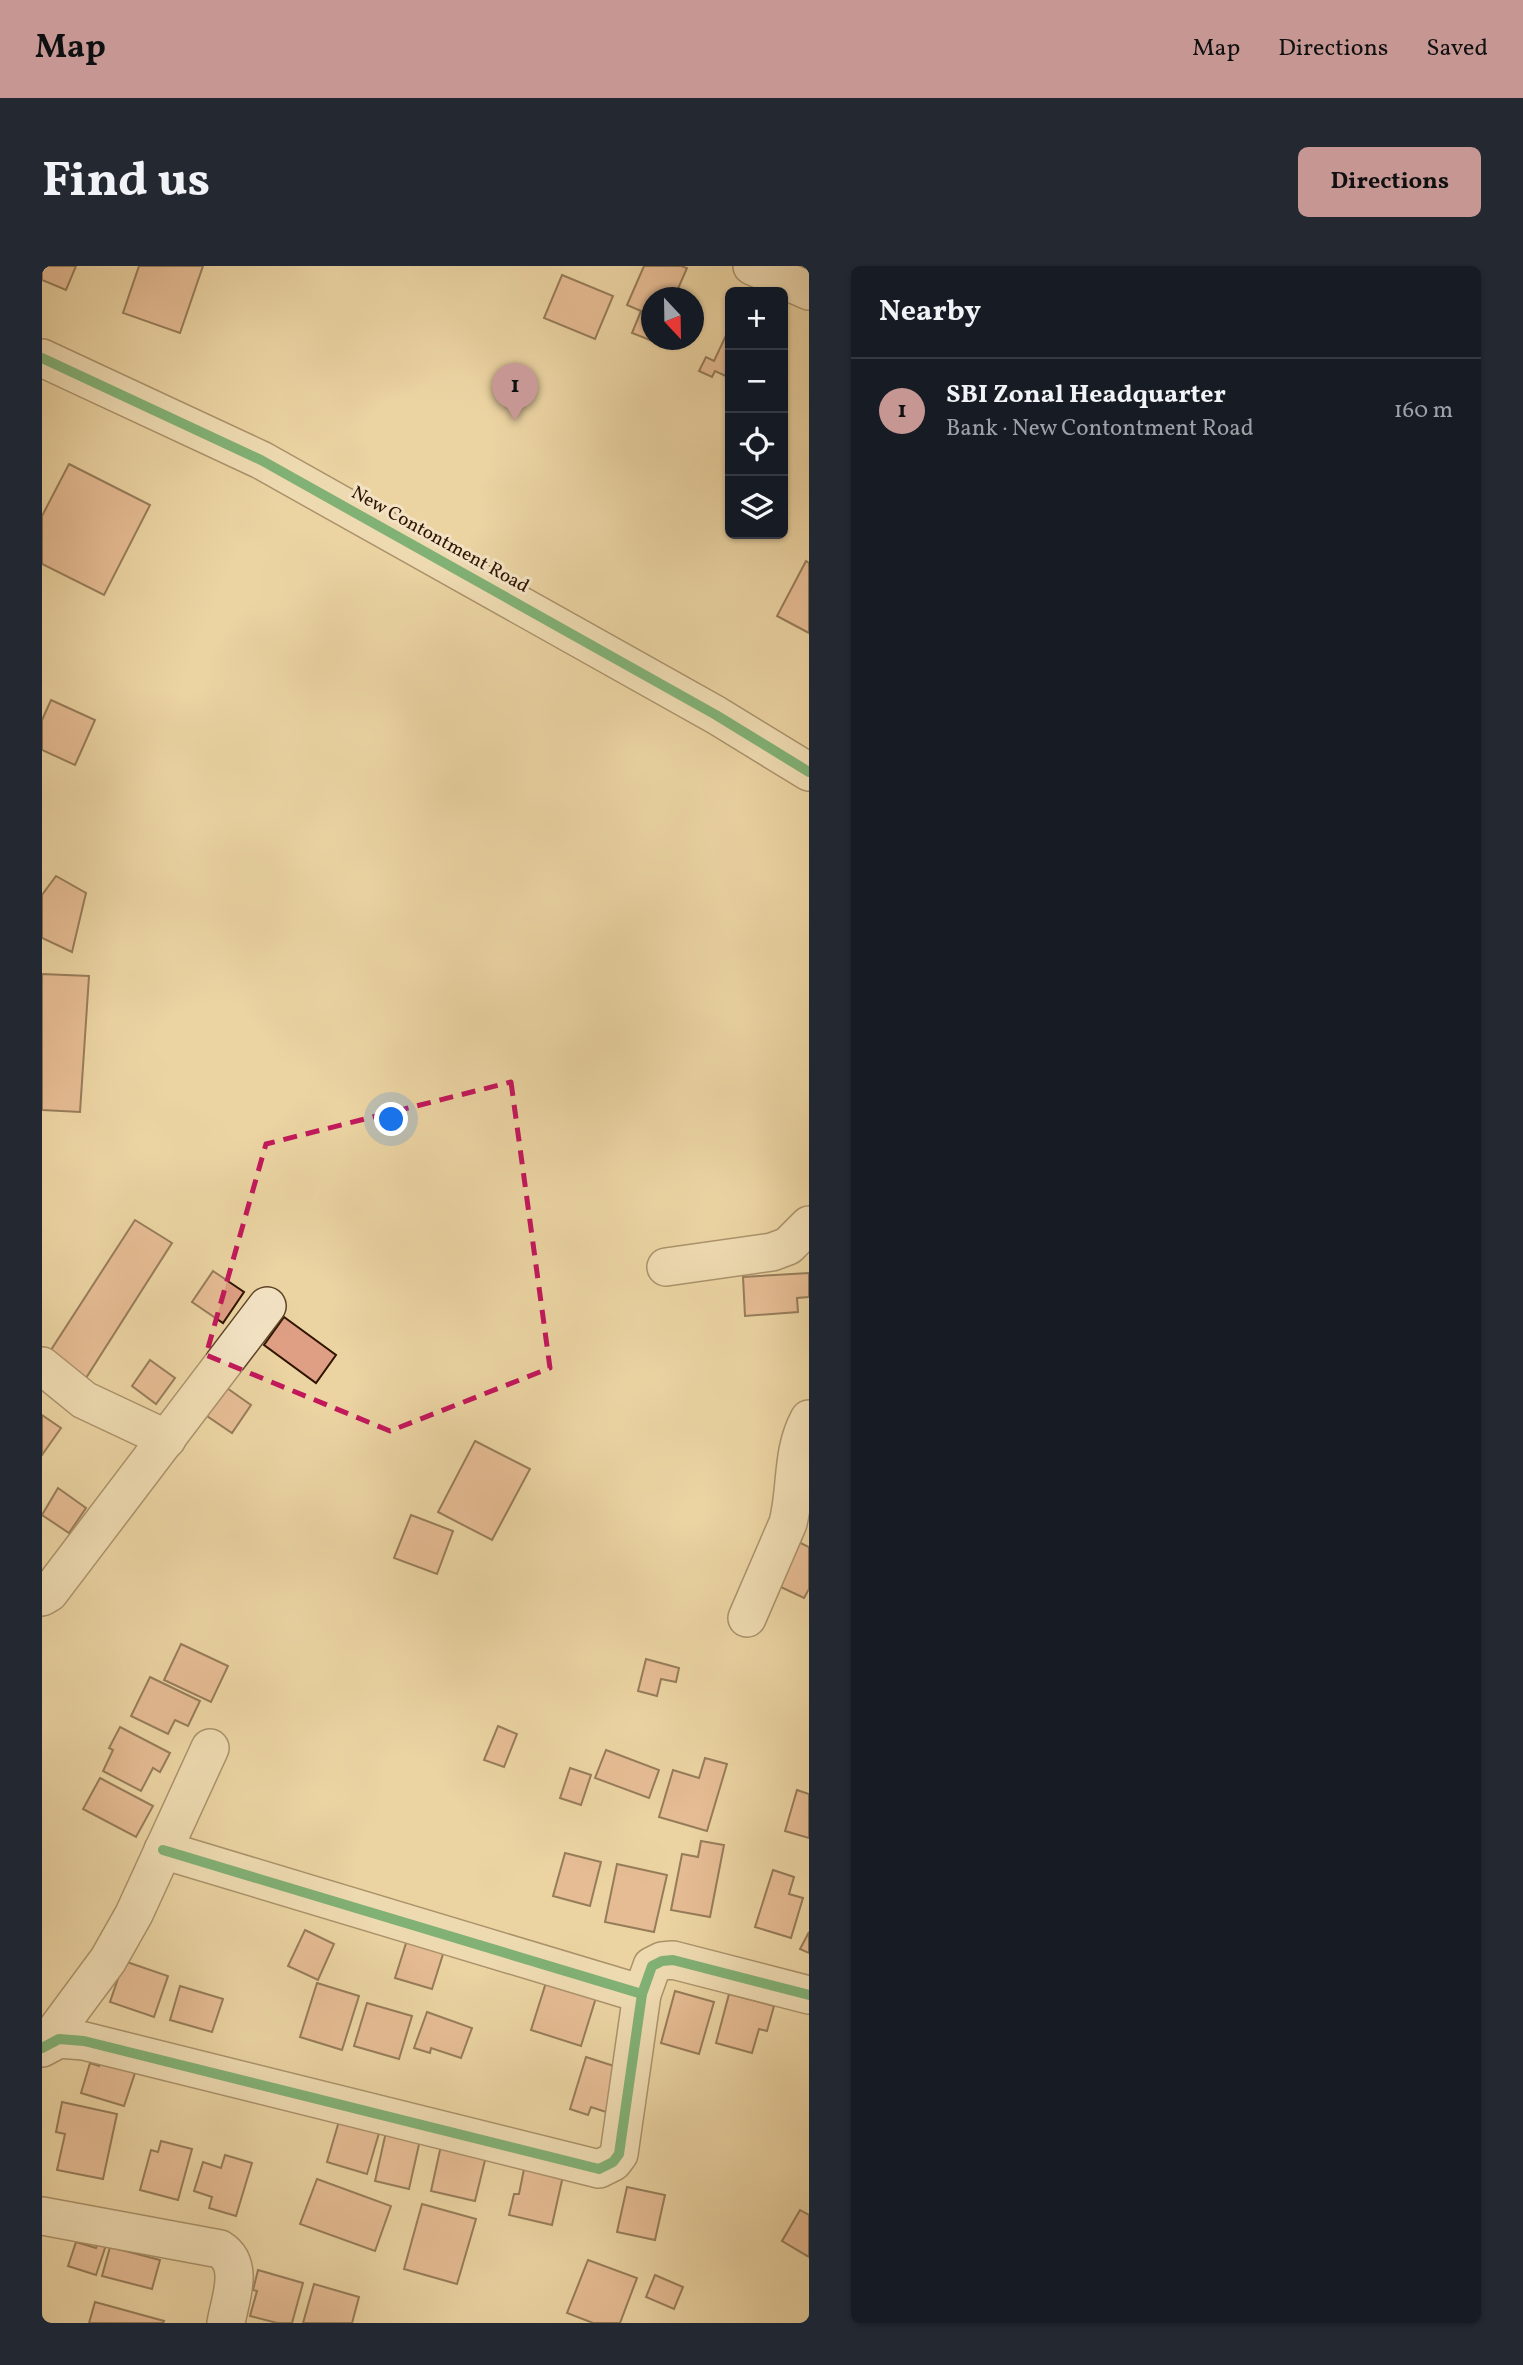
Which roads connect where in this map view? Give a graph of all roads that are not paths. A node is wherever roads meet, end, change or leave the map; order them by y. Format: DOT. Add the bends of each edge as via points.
graph roads {
  1 [pos="752,266"];
  2 [pos="809,292"];
  3 [pos="42,358"];
  4 [pos="809,772"];
  5 [pos="809,1225"];
  6 [pos="666,1267"];
  7 [pos="267,1306"];
  8 [pos="42,1366"];
  9 [pos="807,1430"];
  10 [pos="167,1439"];
  11 [pos="42,1597"];
  12 [pos="747,1618"];
  13 [pos="209,1748"];
  14 [pos="163,1850"];
  15 [pos="642,1994"];
  16 [pos="809,1995"];
  17 [pos="43,2047"];
  18 [pos="42,2216"];
  19 [pos="226,2323"];
  1 -- 2 [label="street"];
  3 -- 4 [label="street, New Contontment Road" via="261,460 716,715"];
  5 -- 6 [label="street" via="788,1246 772,1252"];
  7 -- 10 [label="street"];
  8 -- 10 [label="street" via="91,1404"];
  9 -- 12 [label="street" via="795,1459 788,1523"];
  10 -- 11 [label="street"];
  13 -- 14 [label="street"];
  14 -- 15 [label="street"];
  14 -- 17 [label="street" via="108,1960"];
  15 -- 16 [label="street" via="652,1966 673,1960"];
  15 -- 17 [label="street" via="619,2154 599,2169 84,2041 59,2039"];
  18 -- 19 [label="street" via="220,2249 233,2261 235,2273"];
}
